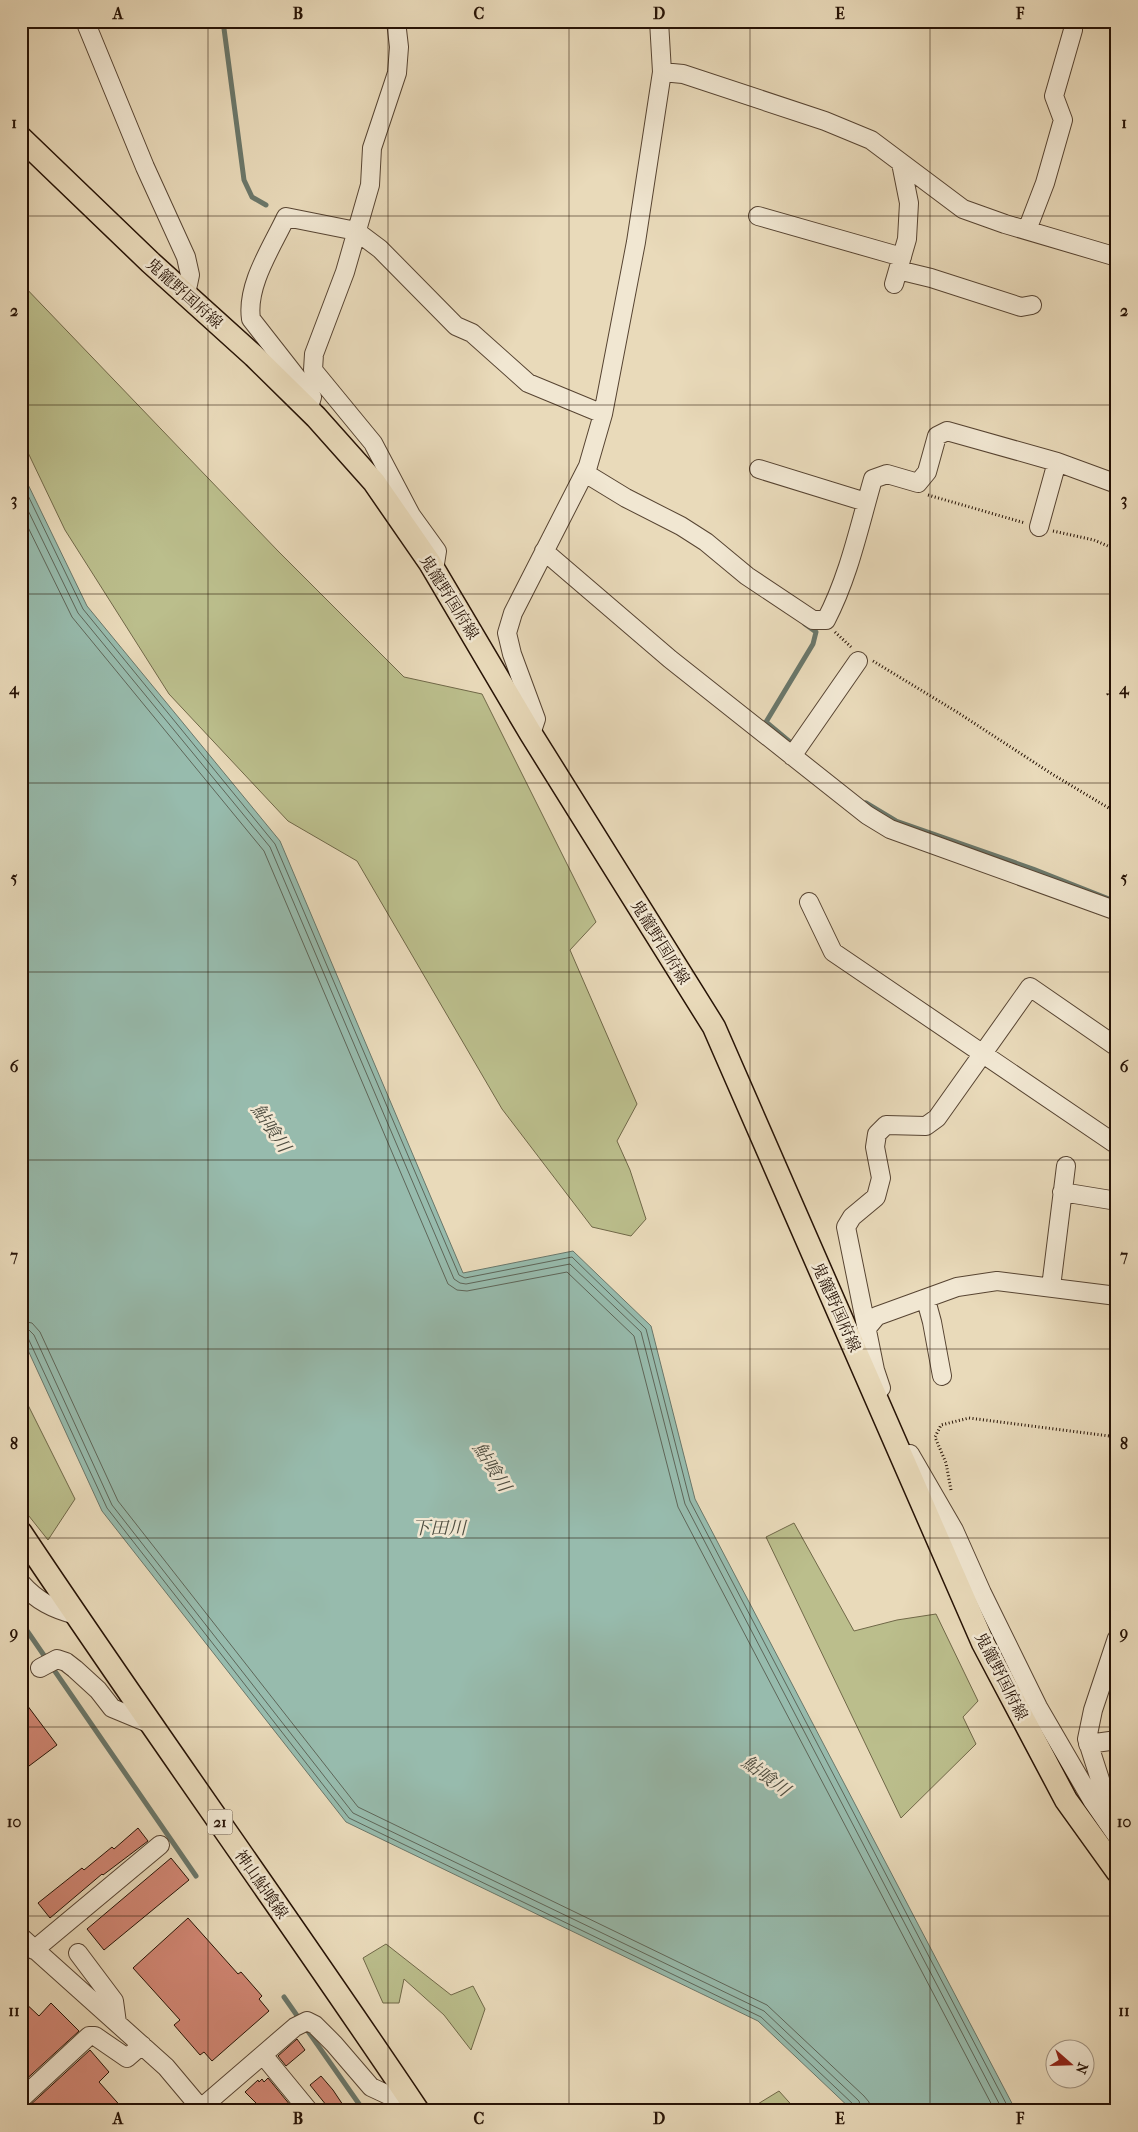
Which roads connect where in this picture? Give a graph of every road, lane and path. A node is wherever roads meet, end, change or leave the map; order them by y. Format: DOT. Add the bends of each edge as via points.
graph roads {
  1 [pos="85,21"];
  2 [pos="396,21"];
  3 [pos="659,21"];
  4 [pos="1073,30"];
  5 [pos="662,72"];
  6 [pos="21,138"];
  7 [pos="902,163"];
  8 [pos="758,216"];
  9 [pos="1027,230"];
  10 [pos="356,231"];
  11 [pos="1117,257"];
  12 [pos="898,270"];
  13 [pos="186,294"];
  14 [pos="1032,305"];
  15 [pos="308,410"];
  16 [pos="603,414"];
  17 [pos="1057,462"];
  18 [pos="759,469"];
  19 [pos="585,473"];
  20 [pos="918,484"];
  21 [pos="1117,484"];
  22 [pos="866,502"];
  23 [pos="1039,527"];
  24 [pos="1117,550"];
  25 [pos="544,551"];
  26 [pos="434,570"];
  27 [pos="826,620"];
  28 [pos="861,657"];
  29 [pos="1117,683"];
  30 [pos="1117,703"];
  31 [pos="531,734"];
  32 [pos="792,756"];
  33 [pos="1117,813"];
  34 [pos="808,902"];
  35 [pos="1117,910"];
  36 [pos="1117,1047"];
  37 [pos="984,1055"];
  38 [pos="1114,1138"];
  39 [pos="1066,1166"];
  40 [pos="1062,1192"];
  41 [pos="1117,1201"];
  42 [pos="1051,1287"];
  43 [pos="1117,1296"];
  44 [pos="926,1300"];
  45 [pos="867,1328"];
  46 [pos="942,1376"];
  47 [pos="886,1419"];
  48 [pos="1117,1437"];
  49 [pos="952,1497"];
  50 [pos="21,1533"];
  51 [pos="21,1583"];
  52 [pos="76,1615"];
  53 [pos="1117,1638"];
  54 [pos="40,1668"];
  55 [pos="153,1725"];
  56 [pos="1117,1740"];
  57 [pos="1088,1744"];
  58 [pos="1117,1816"];
  59 [pos="1117,1836"];
  60 [pos="160,1845"];
  61 [pos="1117,1870"];
  62 [pos="21,1937"];
  63 [pos="34,1950"];
  64 [pos="78,1953"];
  65 [pos="117,2023"];
  66 [pos="142,2046"];
  67 [pos="263,2055"];
  68 [pos="25,2096"];
  69 [pos="202,2109"];
  70 [pos="418,2110"];
  71 [pos="309,2111"];
  1 -- 13 [label="street" via="144,167 186,257 190,275"];
  2 -- 10 [label="street" via="397,73 372,148 370,185"];
  3 -- 5 [label="street"];
  4 -- 9 [label="street" via="1054,96 1063,120"];
  5 -- 7 [label="street" via="683,74 825,121 870,140"];
  5 -- 16 [label="street" via="636,242"];
  6 -- 13 [label="main road, 鬼籠野国府線"];
  7 -- 9 [label="street" via="963,209"];
  7 -- 12 [label="street" via="909,203 907,239"];
  8 -- 12 [label="street"];
  9 -- 11 [label="street"];
  10 -- 15 [label="street" via="286,217 249,305 251,319 312,397"];
  10 -- 16 [label="street" via="380,249 456,326 472,333 528,383"];
  10 -- 26 [label="street" via="345,272 314,354 313,370 373,443 411,515 437,551"];
  12 -- 14 [label="street" via="1021,307"];
  13 -- 15 [label="main road, 鬼籠野国府線"];
  15 -- 26 [label="main road, 鬼籠野国府線" via="374,482"];
  16 -- 19 [label="street"];
  17 -- 20 [label="street" via="947,431 937,436 927,472"];
  17 -- 21 [label="street"];
  17 -- 23 [label="street"];
  18 -- 22 [label="street"];
  19 -- 25 [label="street"];
  19 -- 27 [label="street" via="706,542 747,576 813,620"];
  20 -- 22 [label="street" via="887,474 873,479"];
  20 -- 23 [label="path" via="922,493"];
  22 -- 27 [label="street" via="854,550"];
  23 -- 24 [label="path" via="1094,540"];
  25 -- 31 [label="street" via="513,613 508,633 512,654 536,719"];
  25 -- 32 [label="street" via="670,659"];
  26 -- 31 [label="main road, 鬼籠野国府線"];
  27 -- 28 [label="path"];
  28 -- 32 [label="street"];
  28 -- 33 [label="path" via="957,712"];
  29 -- 30 [label="path" via="1108,694"];
  31 -- 47 [label="main road, 鬼籠野国府線" via="714,1027"];
  32 -- 35 [label="street" via="867,815 890,829"];
  34 -- 37 [label="street" via="833,952"];
  36 -- 37 [label="street" via="1030,987"];
  37 -- 38 [label="street"];
  37 -- 45 [label="street" via="937,1118 926,1126 886,1125 877,1134 875,1147 880,1178 876,1196 852,1217 846,1227"];
  39 -- 40 [label="street"];
  40 -- 41 [label="street"];
  40 -- 42 [label="street"];
  42 -- 43 [label="street"];
  42 -- 44 [label="street" via="997,1281 957,1287"];
  44 -- 45 [label="street" via="877,1316"];
  44 -- 46 [label="street"];
  45 -- 47 [label="street" via="875,1370 889,1408"];
  47 -- 59 [label="street" via="954,1530 1038,1707 1092,1800"];
  47 -- 61 [label="main road, 鬼籠野国府線" via="983,1643 1066,1800"];
  48 -- 49 [label="path" via="969,1418 941,1425 935,1436 946,1464"];
  50 -- 52 [label="main road, 神山鮎喰線 / 21"];
  51 -- 52 [label="street" via="33,1596 55,1610"];
  52 -- 55 [label="main road, 神山鮎喰線 / 21"];
  53 -- 57 [label="street" via="1093,1710"];
  54 -- 55 [label="street" via="58,1659 66,1662 98,1690 112,1708"];
  55 -- 70 [label="main road, 神山鮎喰線 / 21"];
  56 -- 57 [label="street"];
  57 -- 58 [label="street" via="1105,1795"];
  60 -- 63 [label="street"];
  62 -- 63 [label="street"];
  63 -- 65 [label="street"];
  64 -- 65 [label="street" via="114,2001"];
  65 -- 66 [label="street"];
  66 -- 68 [label="street" via="127,2058 95,2036 89,2036"];
  66 -- 69 [label="street" via="166,2067"];
  67 -- 69 [label="street"];
  67 -- 70 [label="street" via="301,2024 315,2025 371,2087"];
  67 -- 71 [label="street"];
}
